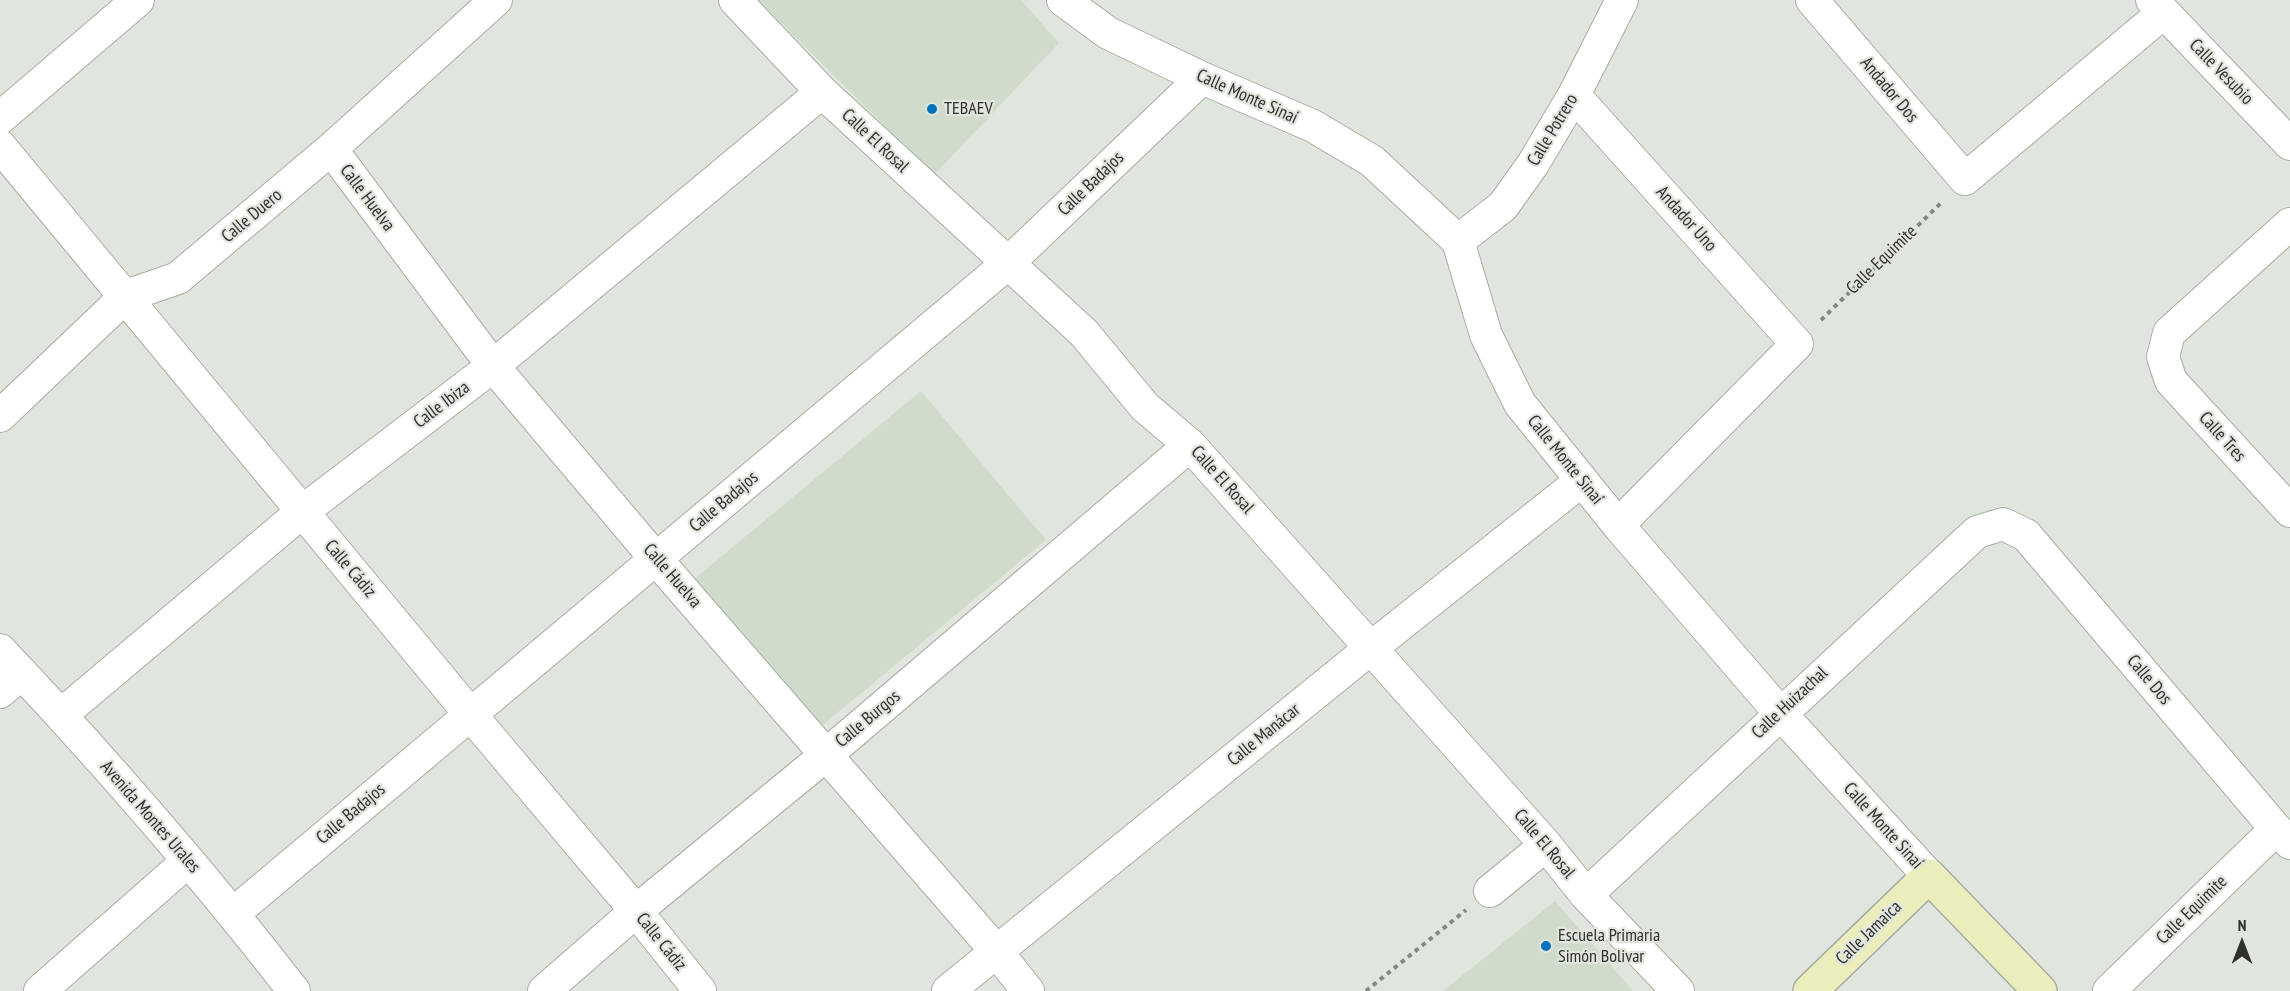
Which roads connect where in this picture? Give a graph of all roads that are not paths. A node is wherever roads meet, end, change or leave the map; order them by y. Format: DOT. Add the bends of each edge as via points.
graph roads {
  1 [pos="138,0"];
  2 [pos="496,0"];
  3 [pos="735,0"];
  4 [pos="1063,0"];
  5 [pos="1622,0"];
  6 [pos="1812,0"];
  7 [pos="2158,6"];
  8 [pos="1202,78"];
  9 [pos="822,92"];
  10 [pos="1574,95"];
  11 [pos="0,118"];
  12 [pos="2290,144"];
  13 [pos="0,146"];
  14 [pos="331,149"];
  15 [pos="2290,224"];
  16 [pos="1458,241"];
  17 [pos="1007,264"];
  18 [pos="126,296"];
  19 [pos="493,366"];
  20 [pos="0,416"];
  21 [pos="1190,445"];
  22 [pos="1581,481"];
  23 [pos="303,511"];
  24 [pos="2290,511"];
  25 [pos="2002,524"];
  26 [pos="1618,525"];
  27 [pos="656,559"];
  28 [pos="1371,648"];
  29 [pos="0,650"];
  30 [pos="11,682"];
  31 [pos="1780,713"];
  32 [pos="470,714"];
  33 [pos="61,715"];
  34 [pos="826,755"];
  35 [pos="2283,836"];
  36 [pos="1546,845"];
  37 [pos="188,861"];
  38 [pos="1929,876"];
  39 [pos="1490,891"];
  40 [pos="1586,894"];
  41 [pos="636,910"];
  42 [pos="234,914"];
  43 [pos="997,952"];
  44 [pos="40,991"];
  45 [pos="294,991"];
  46 [pos="543,991"];
  47 [pos="700,991"];
  48 [pos="948,991"];
  49 [pos="1028,991"];
  50 [pos="1678,991"];
  51 [pos="1810,991"];
  52 [pos="2040,991"];
  53 [pos="2109,991"];
  1 -- 11 [label="street"];
  2 -- 14 [label="street, Calle Duero"];
  3 -- 9 [label="street, Calle El Rosal"];
  4 -- 8 [label="street, Calle Monte Sinaí" via="1108,33"];
  5 -- 10 [label="street, Calle Potrero"];
  6 -- 7 [label="street, Andador Dos" via="1965,179"];
  7 -- 12 [label="street, Calle Vesubio"];
  8 -- 16 [label="street, Calle Monte Sinaí" via="1312,126 1372,161"];
  8 -- 17 [label="street, Calle Badajos"];
  9 -- 17 [label="street, Calle El Rosal"];
  9 -- 19 [label="street, Calle Ibiza"];
  10 -- 16 [label="street, Calle Potrero" via="1503,206"];
  10 -- 26 [label="street, Andador Uno" via="1797,344"];
  13 -- 18 [label="street, Calle Cádiz"];
  14 -- 18 [label="street, Calle Duero" via="178,278"];
  14 -- 19 [label="street, Calle Huelva"];
  15 -- 24 [label="street, Calle Tres" via="2169,333 2163,357 2172,381"];
  16 -- 22 [label="street, Calle Monte Sinaí" via="1486,335 1520,404"];
  17 -- 21 [label="street, Calle El Rosal" via="1084,333 1145,407"];
  17 -- 27 [label="street, Calle Badajos"];
  18 -- 20 [label="street, Calle Duero"];
  18 -- 23 [label="street, Calle Cádiz"];
  19 -- 23 [label="street, Calle Ibiza"];
  19 -- 27 [label="street, Calle Huelva"];
  21 -- 28 [label="street, Calle El Rosal"];
  21 -- 34 [label="street, Calle Burgos"];
  22 -- 26 [label="street, Calle Monte Sinaí"];
  22 -- 28 [label="street, Calle Manácar"];
  23 -- 32 [label="street, Calle Cádiz"];
  23 -- 33 [label="street, Calle Ibiza"];
  25 -- 31 [label="street, Calle Huizachal" via="1977,532"];
  25 -- 35 [label="street, Calle Dos" via="2026,535"];
  26 -- 31 [label="street, Calle Monte Sinaí"];
  27 -- 32 [label="street, Calle Badajos"];
  27 -- 34 [label="street, Calle Huelva"];
  28 -- 36 [label="street, Calle El Rosal"];
  28 -- 43 [label="street, Calle Manácar"];
  29 -- 30 [label="street, Avenida Montes Urales"];
  30 -- 33 [label="street, Avenida Montes Urales"];
  31 -- 38 [label="street, Calle Monte Sinaí"];
  31 -- 40 [label="street, Calle Huizachal"];
  32 -- 41 [label="street, Calle Cádiz"];
  32 -- 42 [label="street, Calle Badajos"];
  33 -- 37 [label="street, Avenida Montes Urales"];
  34 -- 41 [label="street, Calle Burgos"];
  34 -- 43 [label="street, Calle Huelva"];
  35 -- 53 [label="street, Calle Equimite"];
  36 -- 39 [label="street"];
  36 -- 40 [label="street, Calle El Rosal"];
  37 -- 42 [label="street, Avenida Montes Urales"];
  37 -- 44 [label="street"];
  38 -- 51 [label="main road, Calle Jamaica"];
  38 -- 52 [label="main road, Calle Monte Sinaí"];
  40 -- 50 [label="street, Calle El Rosal"];
  41 -- 46 [label="street, Calle Burgos"];
  41 -- 47 [label="street, Calle Cádiz"];
  42 -- 45 [label="street, Avenida Montes Urales"];
  43 -- 48 [label="street, Calle Manácar"];
  43 -- 49 [label="street, Calle Huelva"];
}
